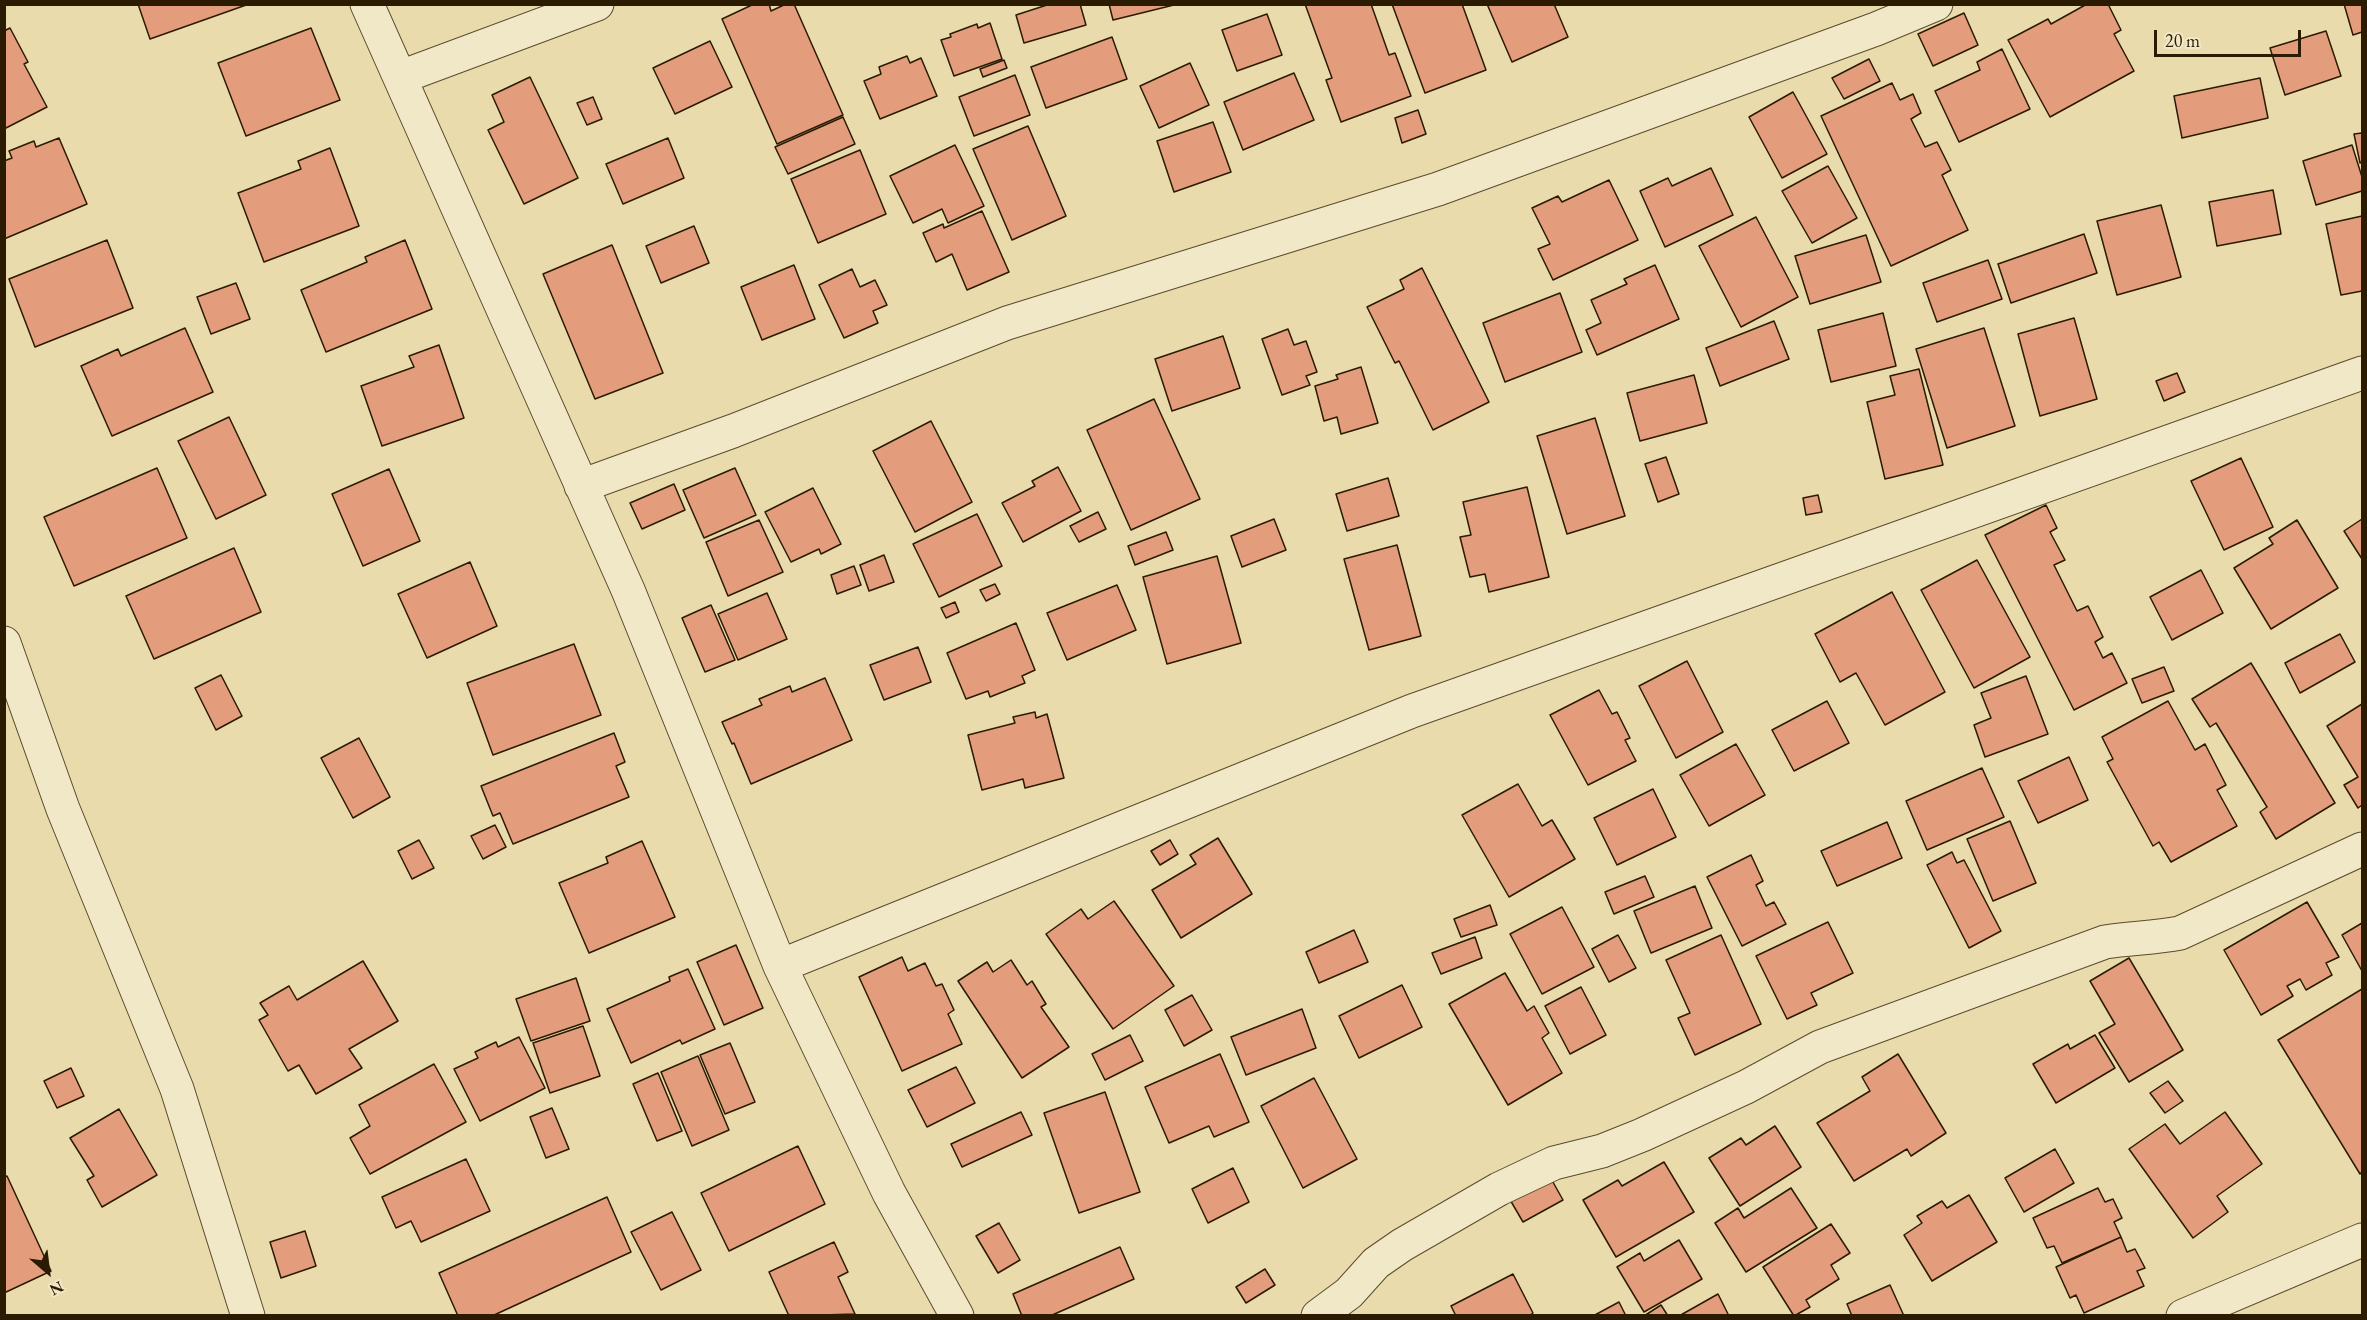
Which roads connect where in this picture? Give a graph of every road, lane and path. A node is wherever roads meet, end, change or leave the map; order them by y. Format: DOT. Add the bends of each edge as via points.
graph roads {
  1 [pos="368,4"];
  2 [pos="597,4"];
  3 [pos="1936,4"];
  4 [pos="402,77"];
  5 [pos="2362,372"];
  6 [pos="581,486"];
  7 [pos="4,643"];
  8 [pos="2362,849"];
  9 [pos="780,966"];
  10 [pos="2362,1240"];
  11 [pos="248,1316"];
  12 [pos="957,1316"];
  13 [pos="1318,1316"];
  14 [pos="2183,1316"];
  1 -- 4 [label="street"];
  2 -- 4 [label="street"];
  3 -- 6 [label="street" via="1438,189 1007,323 744,427"];
  4 -- 6 [label="street"];
  5 -- 9 [label="street" via="1412,711"];
  6 -- 9 [label="street" via="628,590"];
  7 -- 11 [label="street" via="63,810 177,1089"];
  8 -- 13 [label="street" via="2180,933 2105,942 1820,1047 1746,1088 1642,1136 1554,1163 1499,1189 1402,1245 1376,1263 1349,1293"];
  9 -- 12 [label="street" via="889,1193"];
  10 -- 14 [label="street"];
}
